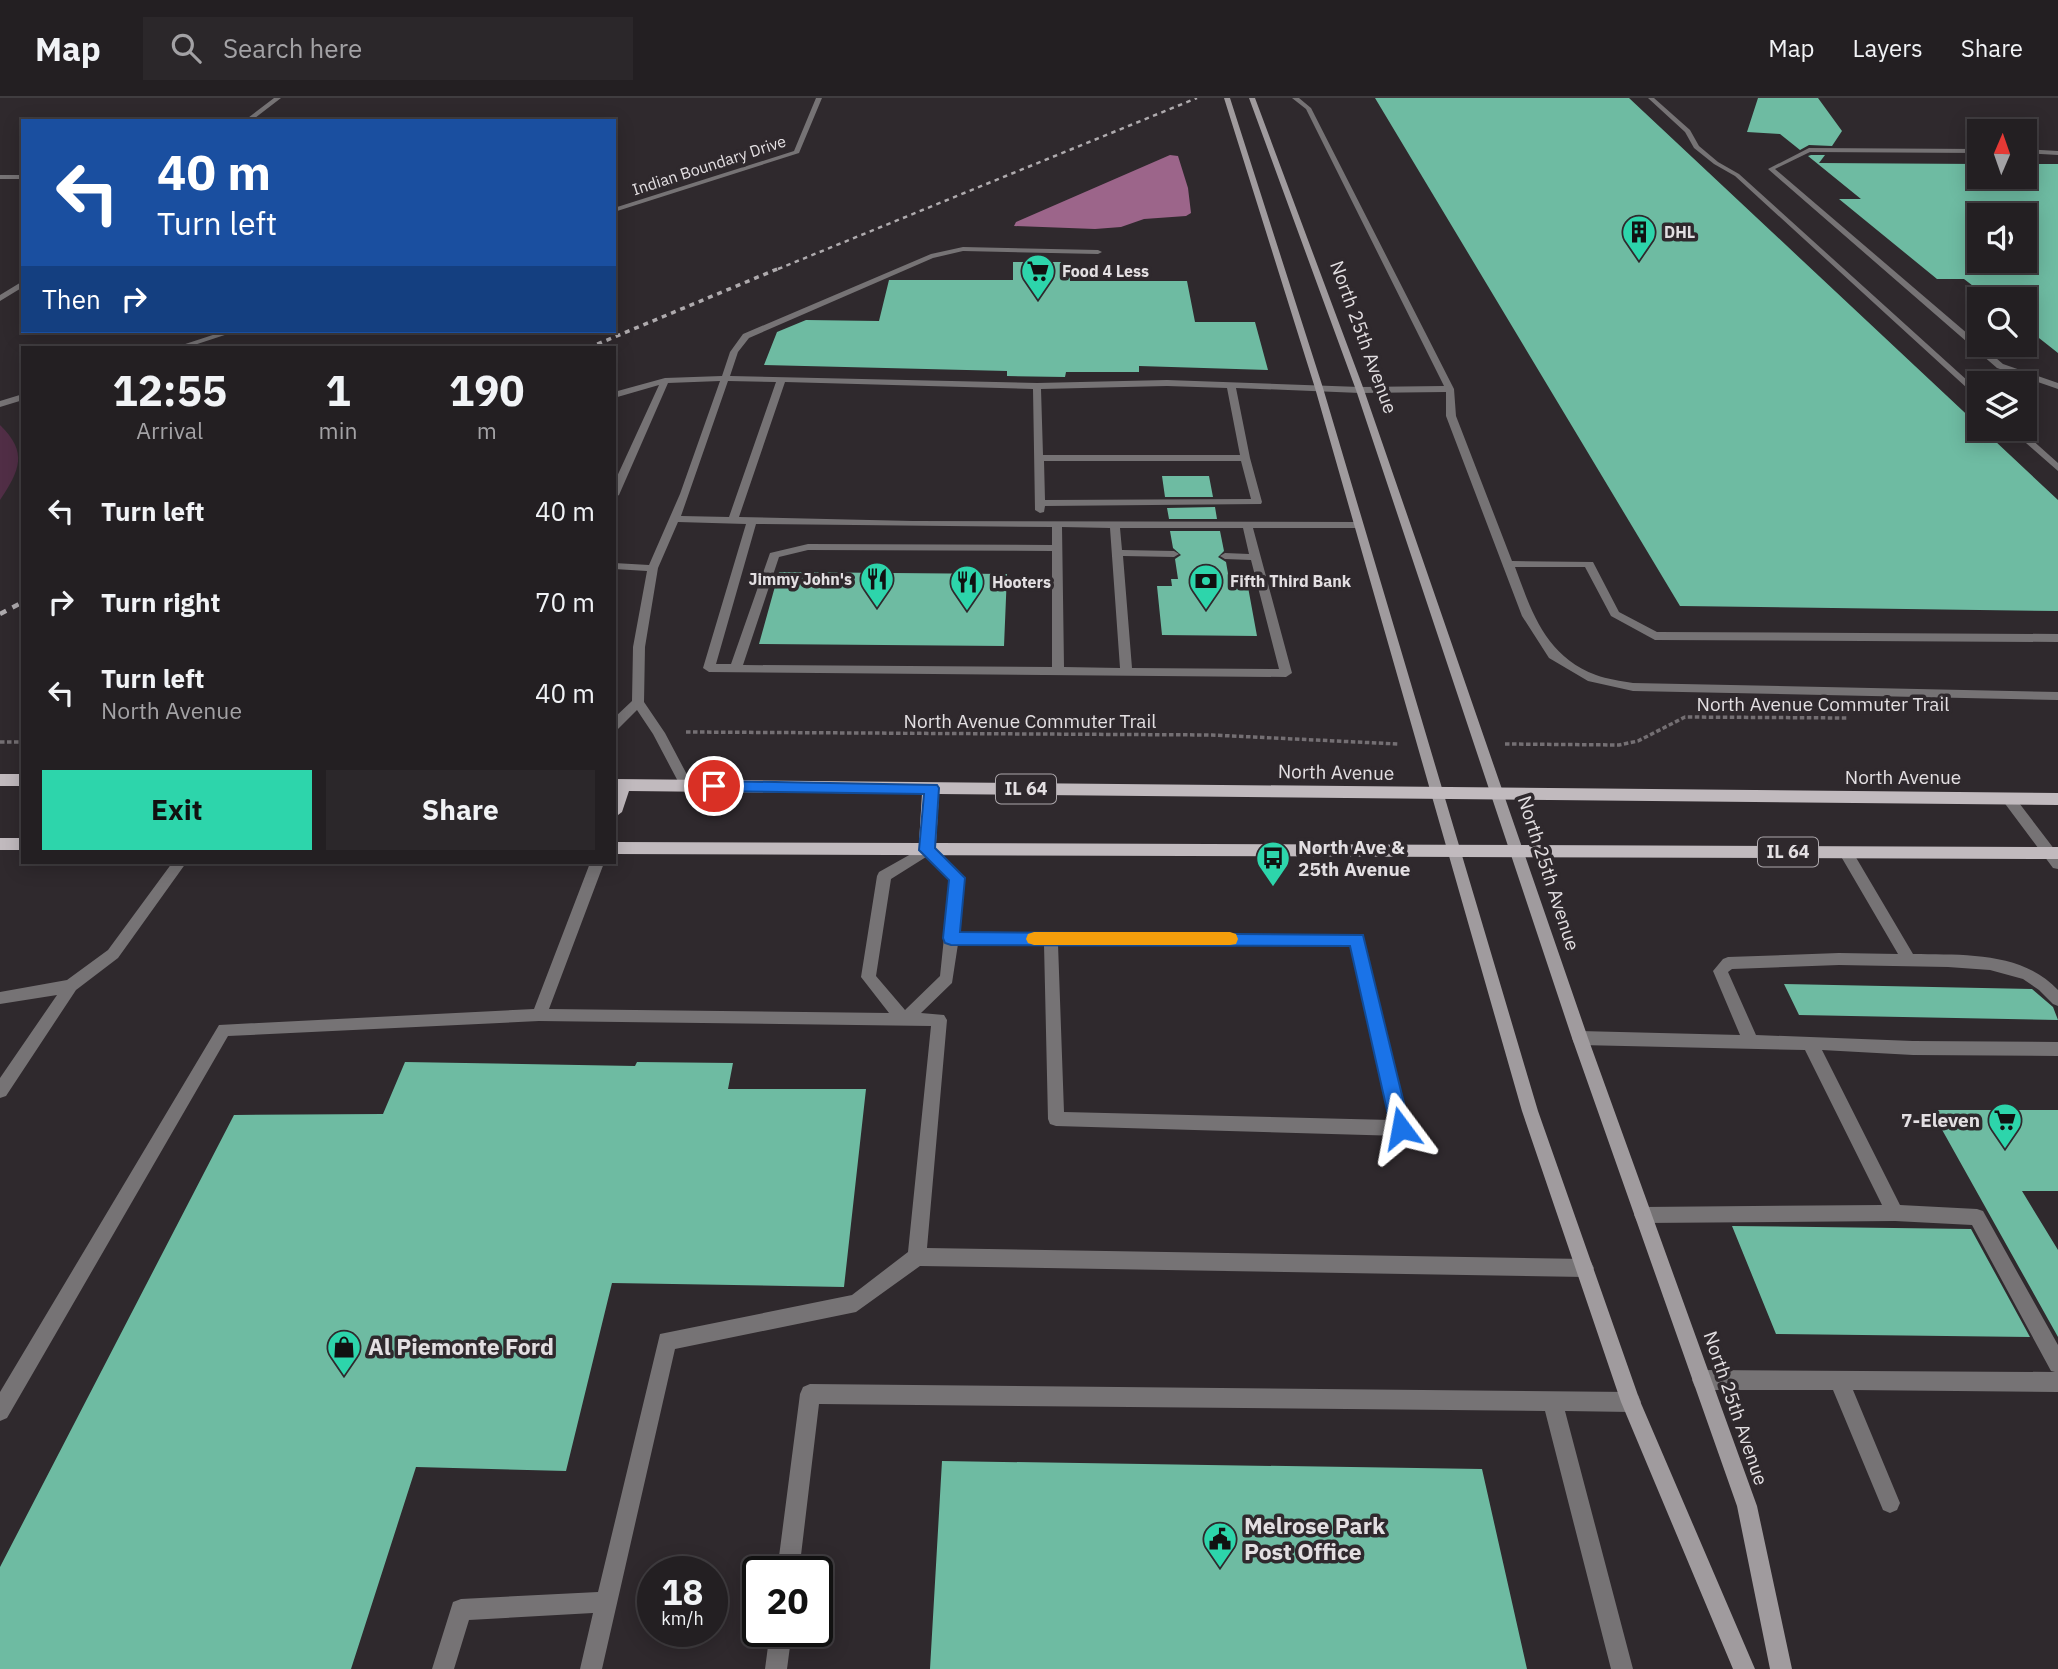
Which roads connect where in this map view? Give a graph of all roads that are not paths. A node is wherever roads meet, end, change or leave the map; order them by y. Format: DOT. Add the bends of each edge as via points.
graph roads {
  1 [pos="278,98"];
  2 [pos="819,98"];
  3 [pos="1227,98"];
  4 [pos="1252,98"];
  5 [pos="1294,98"];
  6 [pos="1651,98"];
  7 [pos="250,119"];
  8 [pos="1967,151"];
  9 [pos="2037,152"];
  10 [pos="2058,153"];
  11 [pos="0,177"];
  12 [pos="21,177"];
  13 [pos="616,209"];
  14 [pos="1098,252"];
  15 [pos="21,284"];
  16 [pos="0,299"];
  17 [pos="226,333"];
  18 [pos="184,346"];
  19 [pos="724,379"];
  20 [pos="665,381"];
  21 [pos="781,381"];
  22 [pos="1231,385"];
  23 [pos="1967,385"];
  24 [pos="1037,386"];
  25 [pos="2058,386"];
  26 [pos="1320,388"];
  27 [pos="1450,389"];
  28 [pos="1360,390"];
  29 [pos="616,394"];
  30 [pos="21,398"];
  31 [pos="0,404"];
  32 [pos="2028,441"];
  33 [pos="1039,457"];
  34 [pos="1245,458"];
  35 [pos="2058,468"];
  36 [pos="616,491"];
  37 [pos="1257,502"];
  38 [pos="1040,503"];
  39 [pos="675,519"];
  40 [pos="733,520"];
  41 [pos="752,521"];
  42 [pos="867,523"];
  43 [pos="1041,524"];
  44 [pos="1057,524"];
  45 [pos="1115,524"];
  46 [pos="1247,524"];
  47 [pos="1264,524"];
  48 [pos="1358,526"];
  49 [pos="860,546"];
  50 [pos="1057,548"];
  51 [pos="1118,553"];
  52 [pos="1174,554"];
  53 [pos="1225,556"];
  54 [pos="1256,557"];
  55 [pos="1509,564"];
  56 [pos="616,566"];
  57 [pos="653,568"];
  58 [pos="2058,638"];
  59 [pos="736,668"];
  60 [pos="1058,671"];
  61 [pos="1126,672"];
  62 [pos="2058,696"];
  63 [pos="638,702"];
  64 [pos="616,724"];
  65 [pos="0,780"];
  66 [pos="21,780"];
  67 [pos="619,785"];
  68 [pos="687,786"];
  69 [pos="932,788"];
  70 [pos="1437,795"];
  71 [pos="1499,795"];
  72 [pos="2008,798"];
  73 [pos="2058,799"];
  74 [pos="0,844"];
  75 [pos="21,844"];
  76 [pos="616,848"];
  77 [pos="927,850"];
  78 [pos="1454,851"];
  79 [pos="1517,851"];
  80 [pos="1846,853"];
  81 [pos="2055,857"];
  82 [pos="178,864"];
  83 [pos="597,864"];
  84 [pos="951,938"];
  85 [pos="1051,939"];
  86 [pos="1909,960"];
  87 [pos="71,986"];
  88 [pos="2,999"];
  89 [pos="2058,1000"];
  90 [pos="539,1015"];
  91 [pos="904,1020"];
  92 [pos="1580,1038"];
  93 [pos="1751,1042"];
  94 [pos="1811,1044"];
  95 [pos="2058,1049"];
  96 [pos="0,1091"];
  97 [pos="1895,1213"];
  98 [pos="1643,1215"];
  99 [pos="917,1257"];
  100 [pos="1585,1268"];
  101 [pos="2058,1364"];
  102 [pos="1702,1380"];
  103 [pos="1839,1381"];
  104 [pos="2058,1382"];
  105 [pos="1631,1402"];
  106 [pos="1553,1403"];
  107 [pos="0,1411"];
  108 [pos="1889,1503"];
  109 [pos="790,1556"];
  110 [pos="607,1602"];
  111 [pos="779,1647"];
  112 [pos="443,1669"];
  113 [pos="591,1669"];
  114 [pos="776,1669"];
  115 [pos="1622,1669"];
  116 [pos="1744,1669"];
  117 [pos="1781,1669"];
  1 -- 7 [label="street"];
  2 -- 13 [label="street, Indian Boundary Drive" via="797,152"];
  3 -- 26 [label="main road"];
  4 -- 28 [label="main road, North 25th Avenue"];
  5 -- 27 [label="street" via="1308,108"];
  6 -- 23 [label="street" via="1688,131 1696,147 1737,175"];
  8 -- 25 [label="street" via="1809,150 1771,169 2000,366"];
  9 -- 10 [label="street"];
  11 -- 12 [label="street"];
  14 -- 19 [label="street" via="963,249 931,256 747,336 734,352"];
  15 -- 16 [label="street"];
  17 -- 18 [label="street"];
  19 -- 20 [label="street"];
  19 -- 21 [label="street"];
  19 -- 39 [label="street"];
  20 -- 29 [label="street"];
  20 -- 36 [label="street"];
  21 -- 24 [label="street"];
  21 -- 40 [label="street"];
  22 -- 24 [label="street"];
  22 -- 26 [label="street"];
  22 -- 34 [label="street"];
  24 -- 33 [label="street"];
  26 -- 28 [label="street"];
  26 -- 48 [label="main road"];
  27 -- 28 [label="street"];
  27 -- 55 [label="street" via="1451,416"];
  28 -- 71 [label="main road, North 25th Avenue"];
  30 -- 31 [label="street"];
  32 -- 35 [label="street"];
  33 -- 34 [label="street"];
  33 -- 38 [label="street"];
  34 -- 37 [label="street"];
  37 -- 38 [label="street"];
  37 -- 47 [label="street"];
  38 -- 43 [label="street"];
  39 -- 40 [label="street"];
  39 -- 57 [label="street"];
  40 -- 41 [label="street"];
  41 -- 42 [label="street"];
  41 -- 59 [label="street" via="709,668"];
  42 -- 43 [label="street"];
  42 -- 49 [label="street"];
  43 -- 44 [label="street"];
  44 -- 45 [label="street"];
  44 -- 50 [label="street"];
  45 -- 46 [label="street"];
  45 -- 51 [label="street"];
  46 -- 47 [label="street"];
  46 -- 54 [label="street"];
  47 -- 48 [label="street"];
  48 -- 70 [label="main road"];
  49 -- 50 [label="street"];
  49 -- 59 [label="street" via="808,547 774,555"];
  50 -- 60 [label="street"];
  51 -- 52 [label="street"];
  51 -- 61 [label="street"];
  53 -- 54 [label="street"];
  54 -- 61 [label="street" via="1286,673"];
  55 -- 58 [label="street" via="1589,564 1615,614 1655,636"];
  55 -- 62 [label="street" via="1528,616 1553,655 1592,678 1633,687"];
  56 -- 57 [label="street"];
  57 -- 63 [label="street" via="639,647"];
  59 -- 60 [label="street"];
  60 -- 61 [label="street"];
  63 -- 64 [label="street"];
  63 -- 68 [label="street"];
  65 -- 66 [label="main road"];
  67 -- 68 [label="main road, North Avenue / IL 64"];
  68 -- 69 [label="main road, North Avenue / IL 64"];
  69 -- 70 [label="main road, North Avenue / IL 64"];
  69 -- 77 [label="main road"];
  70 -- 71 [label="main road, North Avenue / IL 64"];
  70 -- 78 [label="main road"];
  71 -- 72 [label="main road, North Avenue / IL 64"];
  71 -- 79 [label="main road, North 25th Avenue"];
  72 -- 73 [label="main road, North Avenue / IL 64"];
  72 -- 81 [label="street"];
  74 -- 75 [label="main road"];
  76 -- 77 [label="main road, IL 64"];
  77 -- 78 [label="main road, IL 64"];
  77 -- 84 [label="street" via="957,878"];
  77 -- 91 [label="street" via="884,876 868,977"];
  78 -- 79 [label="main road, IL 64"];
  78 -- 100 [label="main road" via="1530,1111"];
  79 -- 80 [label="main road, IL 64"];
  79 -- 92 [label="main road, North 25th Avenue"];
  80 -- 81 [label="main road, IL 64"];
  80 -- 86 [label="street"];
  82 -- 87 [label="street" via="113,954"];
  83 -- 90 [label="street"];
  84 -- 85 [label="street"];
  84 -- 91 [label="street" via="947,979"];
  85 -- 85 [label="street" via="1056,1119 1401,1128 1357,939"];
  86 -- 89 [label="street" via="2011,968 2035,976"];
  86 -- 93 [label="street" via="1728,963 1720,971"];
  87 -- 88 [label="street"];
  87 -- 96 [label="street"];
  90 -- 91 [label="street"];
  90 -- 107 [label="street" via="223,1030"];
  91 -- 99 [label="street" via="939,1020"];
  92 -- 93 [label="street"];
  92 -- 98 [label="main road, North 25th Avenue"];
  93 -- 94 [label="street"];
  94 -- 95 [label="street"];
  94 -- 97 [label="street"];
  97 -- 98 [label="street"];
  97 -- 101 [label="street" via="1977,1217"];
  98 -- 102 [label="main road, North 25th Avenue"];
  99 -- 100 [label="street"];
  99 -- 110 [label="street" via="856,1303 667,1341"];
  100 -- 105 [label="main road"];
  102 -- 103 [label="street"];
  102 -- 117 [label="main road, North 25th Avenue" via="1747,1506"];
  103 -- 104 [label="street"];
  103 -- 108 [label="street"];
  105 -- 106 [label="street"];
  105 -- 116 [label="main road"];
  106 -- 109 [label="street" via="810,1394"];
  106 -- 115 [label="street"];
  110 -- 112 [label="street" via="461,1609"];
  110 -- 113 [label="street"];
  111 -- 114 [label="street"];
}
